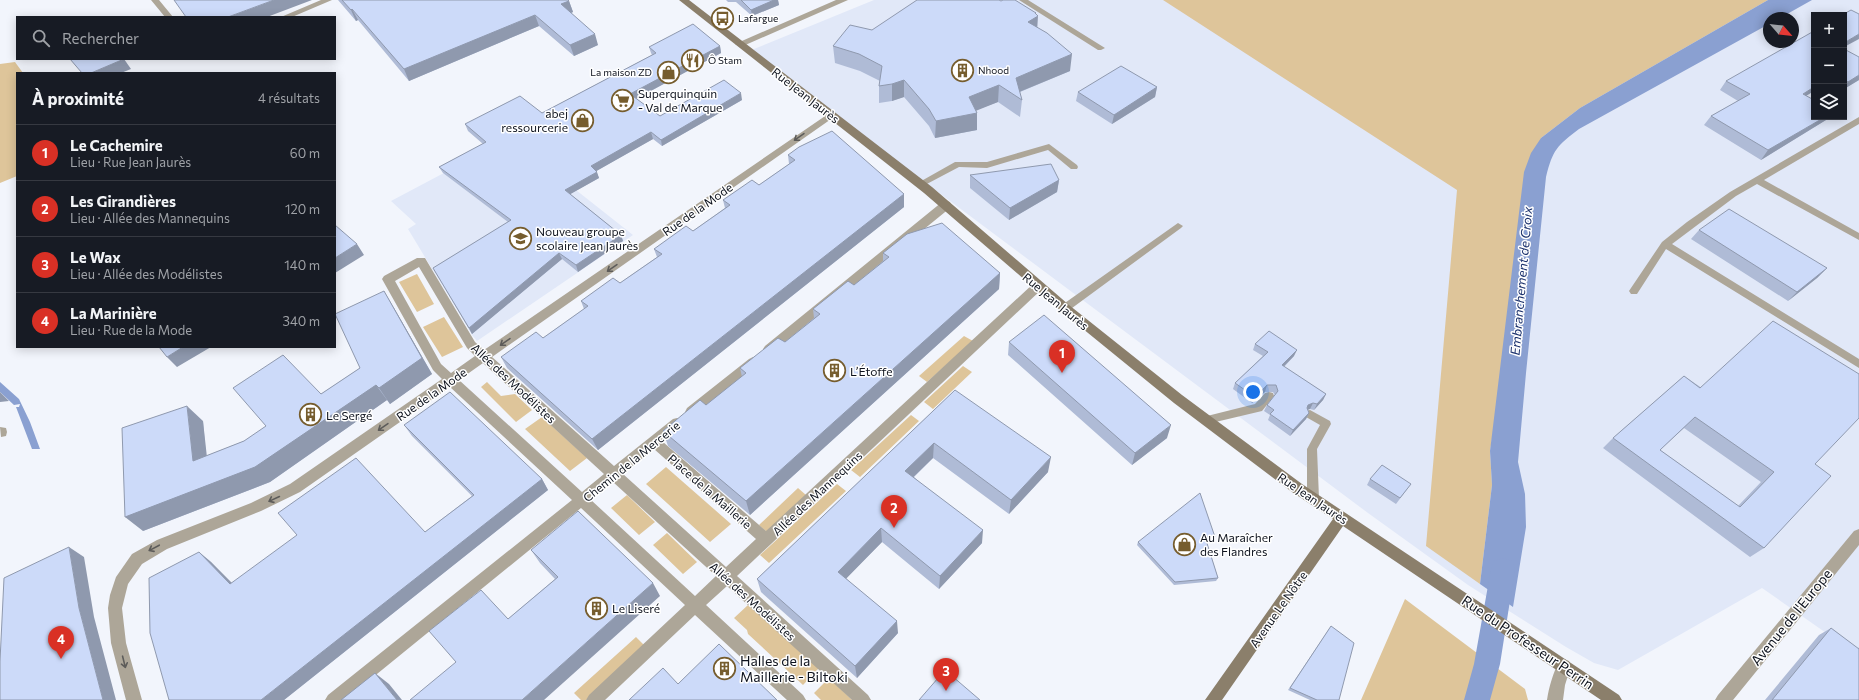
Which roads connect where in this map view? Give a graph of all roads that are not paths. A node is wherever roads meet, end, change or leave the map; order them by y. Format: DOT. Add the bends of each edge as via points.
graph roads {
  1 [pos="328,0"];
  2 [pos="683,0"];
  3 [pos="844,0"];
  4 [pos="1023,0"];
  5 [pos="158,1"];
  6 [pos="168,16"];
  7 [pos="288,16"];
  8 [pos="740,44"];
  9 [pos="1101,48"];
  10 [pos="831,115"];
  11 [pos="1859,120"];
  12 [pos="1074,167"];
  13 [pos="1758,180"];
  14 [pos="920,184"];
  15 [pos="946,205"];
  16 [pos="1178,226"];
  17 [pos="1859,237"];
  18 [pos="1665,244"];
  19 [pos="1038,286"];
  20 [pos="1634,291"];
  21 [pos="1065,308"];
  22 [pos="484,357"];
  23 [pos="1859,364"];
  24 [pos="451,380"];
  25 [pos="1269,396"];
  26 [pos="1310,414"];
  27 [pos="1207,420"];
  28 [pos="654,442"];
  29 [pos="613,475"];
  30 [pos="1313,498"];
  31 [pos="581,500"];
  32 [pos="1342,517"];
  33 [pos="1859,535"];
  34 [pos="767,540"];
  35 [pos="727,577"];
  36 [pos="1442,584"];
  37 [pos="696,606"];
  38 [pos="1564,666"];
  39 [pos="134,700"];
  40 [pos="333,700"];
  41 [pos="594,700"];
  42 [pos="798,700"];
  43 [pos="863,700"];
  44 [pos="1213,700"];
  45 [pos="1555,700"];
  46 [pos="1614,700"];
  47 [pos="1723,700"];
  1 -- 7 [label="lane"];
  2 -- 8 [label="main road, Rue Jean Jaurès"];
  3 -- 8 [label="street"];
  4 -- 9 [label="lane"];
  5 -- 6 [label="lane"];
  8 -- 10 [label="main road, Rue Jean Jaurès"];
  10 -- 14 [label="main road, Rue Jean Jaurès"];
  10 -- 22 [label="street, Rue de la Mode, one-way"];
  11 -- 13 [label="lane"];
  12 -- 14 [label="lane" via="1048,147 987,164 958,164"];
  13 -- 17 [label="lane"];
  13 -- 18 [label="lane" via="1690,224"];
  14 -- 15 [label="main road, Rue Jean Jaurès"];
  15 -- 19 [label="main road, Rue Jean Jaurès"];
  15 -- 28 [label="street, Chemin de la Mercerie"];
  16 -- 21 [label="lane"];
  18 -- 20 [label="lane"];
  18 -- 23 [label="lane"];
  19 -- 21 [label="main road, Rue Jean Jaurès"];
  19 -- 34 [label="street, Allée des Mannequins"];
  21 -- 27 [label="main road, Rue Jean Jaurès"];
  22 -- 24 [label="street, Rue de la Mode"];
  22 -- 24 [label="street, Allée des Modélistes" via="472,345 421,261 388,279 437,367"];
  22 -- 29 [label="street, Allée des Modélistes"];
  24 -- 31 [label="street, Allée des Modélistes"];
  24 -- 39 [label="street, Rue de la Mode, one-way" via="289,491 156,547 137,560 123,578 115,608 117,632"];
  25 -- 27 [label="lane" via="1258,408"];
  26 -- 30 [label="lane" via="1326,424 1312,449"];
  27 -- 30 [label="main road, Rue Jean Jaurès"];
  28 -- 29 [label="street, Chemin de la Mercerie"];
  28 -- 34 [label="street, Place de la Maillerie"];
  29 -- 31 [label="street, Chemin de la Mercerie"];
  29 -- 35 [label="street, Allée des Modélistes"];
  30 -- 32 [label="main road, Rue Jean Jaurès"];
  31 -- 37 [label="street, Allée des Modélistes"];
  31 -- 40 [label="street, Chemin de la Mercerie"];
  32 -- 36 [label="main road, Rue Jean Jaurès"];
  32 -- 44 [label="main road, Avenue Le Nôtre"];
  33 -- 47 [label="street, Avenue de l'Europe"];
  34 -- 35 [label="street, Allée des Mannequins"];
  35 -- 37 [label="street, Allée des Mannequins"];
  35 -- 43 [label="street, Allée des Modélistes"];
  36 -- 38 [label="main road, Rue du Professeur Perrin"];
  37 -- 41 [label="street, Allée des Mannequins"];
  37 -- 42 [label="street, Allée des Modélistes"];
  38 -- 45 [label="street"];
  38 -- 46 [label="main road, Rue du Professeur Perrin"];
}
